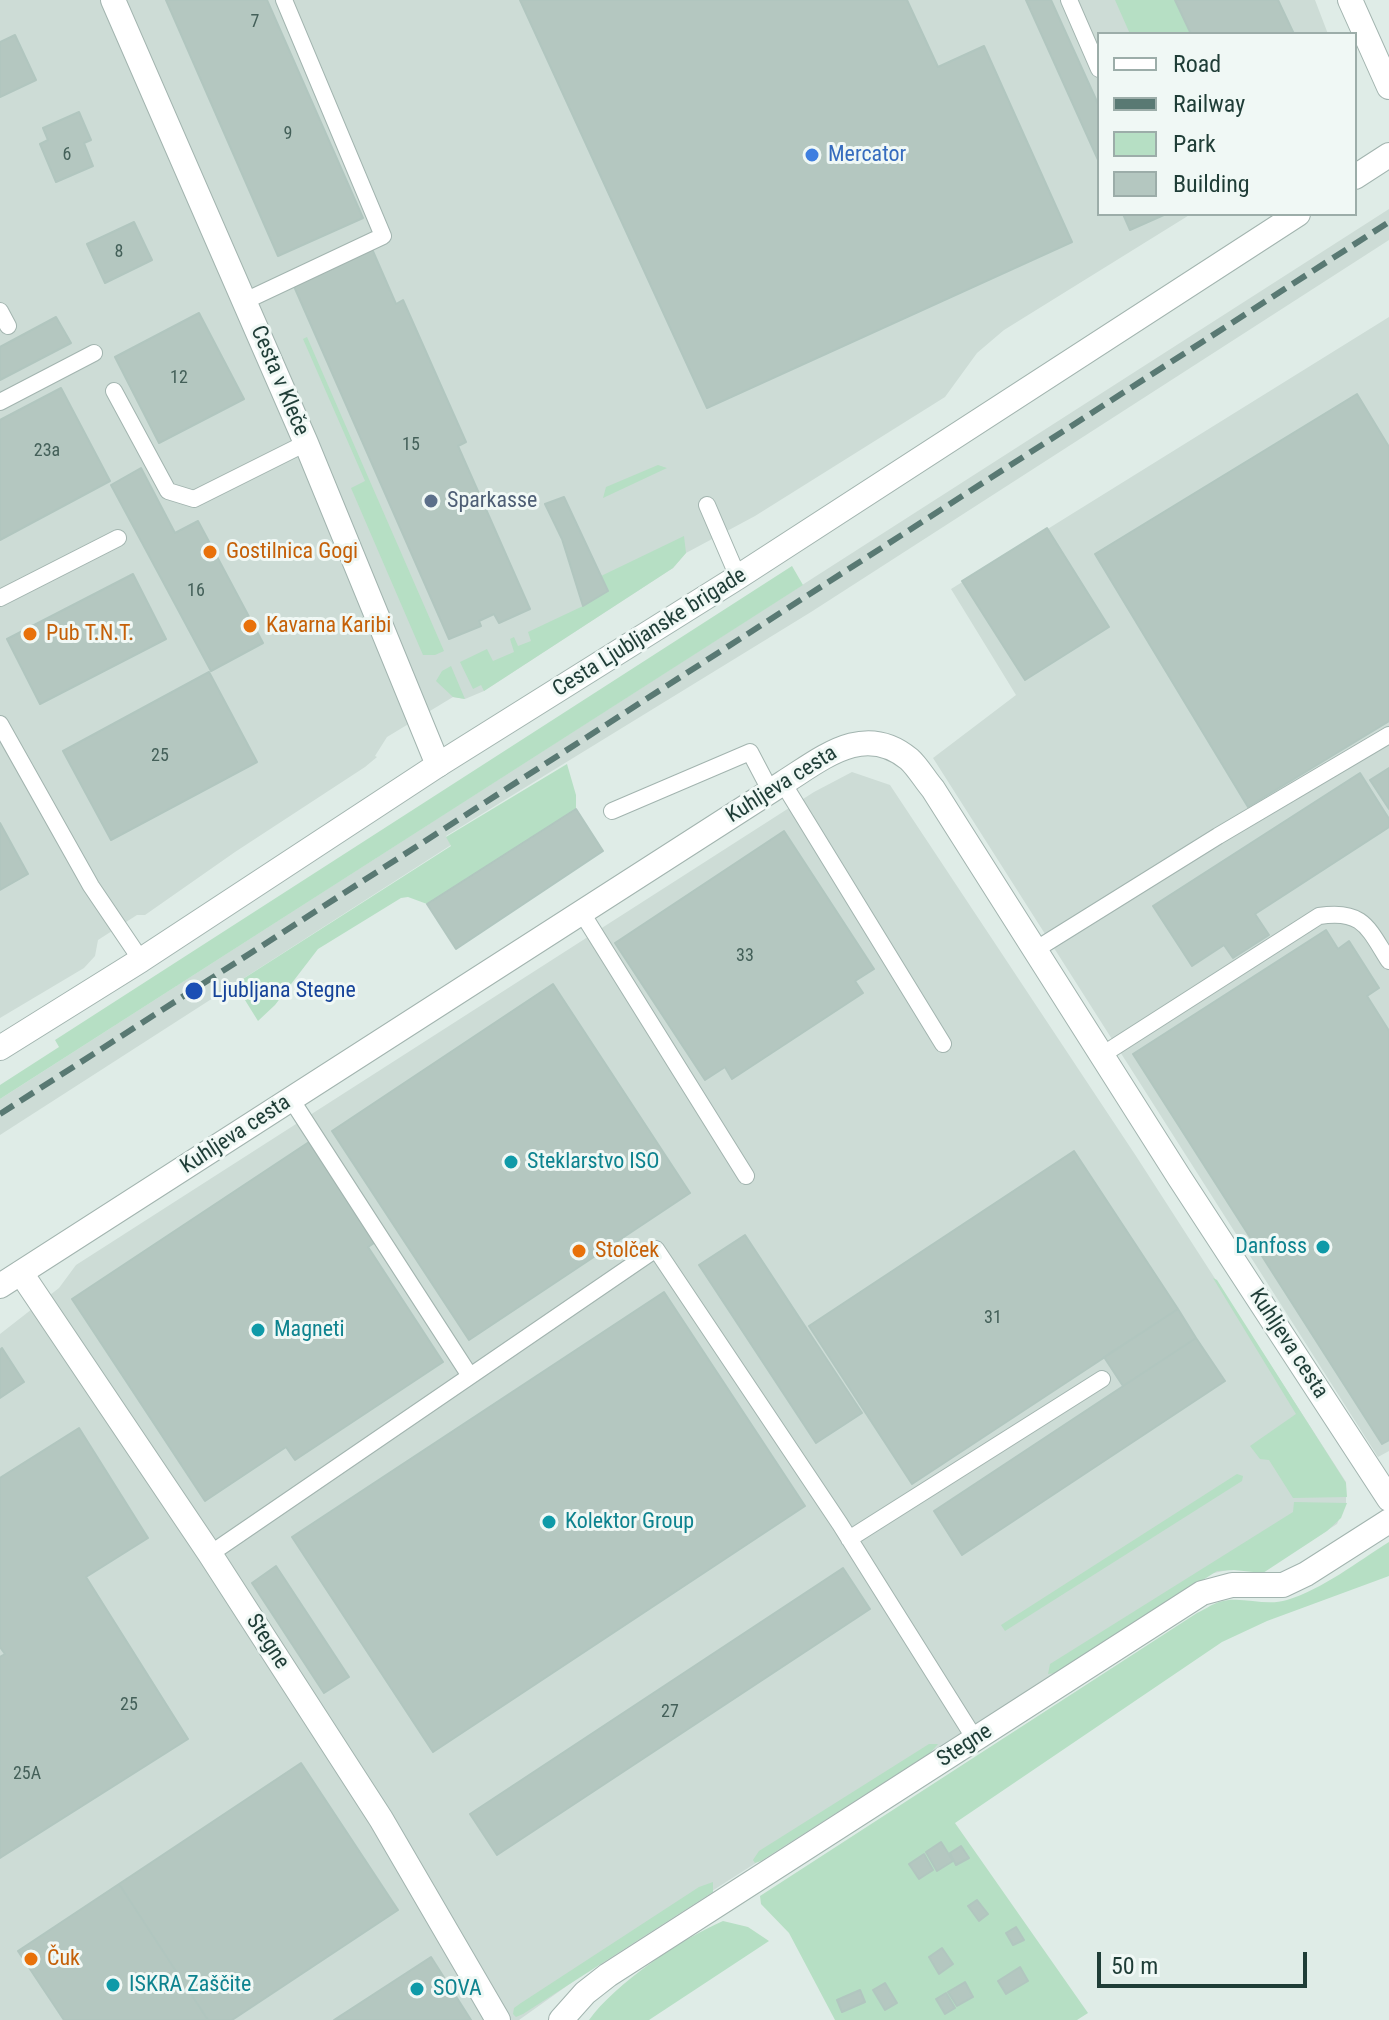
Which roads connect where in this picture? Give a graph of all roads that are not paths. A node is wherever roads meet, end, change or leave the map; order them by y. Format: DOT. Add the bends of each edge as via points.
graph roads {
  1 [pos="113,0"];
  2 [pos="284,0"];
  3 [pos="1069,0"];
  4 [pos="1350,0"];
  5 [pos="1097,64"];
  6 [pos="1389,87"];
  7 [pos="1389,155"];
  8 [pos="1357,176"];
  9 [pos="1295,216"];
  10 [pos="245,301"];
  11 [pos="0,311"];
  12 [pos="8,326"];
  13 [pos="94,353"];
  14 [pos="114,391"];
  15 [pos="0,402"];
  16 [pos="306,443"];
  17 [pos="707,505"];
  18 [pos="118,538"];
  19 [pos="738,577"];
  20 [pos="0,598"];
  21 [pos="0,724"];
  22 [pos="1389,735"];
  23 [pos="438,765"];
  24 [pos="777,787"];
  25 [pos="612,811"];
  26 [pos="582,913"];
  27 [pos="1035,950"];
  28 [pos="141,960"];
  29 [pos="1389,961"];
  30 [pos="943,1044"];
  31 [pos="0,1048"];
  32 [pos="1102,1055"];
  33 [pos="291,1099"];
  34 [pos="746,1176"];
  35 [pos="21,1273"];
  36 [pos="0,1286"];
  37 [pos="470,1376"];
  38 [pos="1102,1379"];
  39 [pos="1389,1499"];
  40 [pos="1389,1521"];
  41 [pos="849,1539"];
  42 [pos="210,1554"];
  43 [pos="975,1739"];
  44 [pos="498,2020"];
  45 [pos="561,2020"];
  1 -- 10 [label="street, Cesta v Kleče"];
  2 -- 10 [label="lane" via="383,236"];
  3 -- 5 [label="lane"];
  4 -- 6 [label="street"];
  7 -- 8 [label="street"];
  9 -- 19 [label="street, Cesta Ljubljanske brigade"];
  10 -- 16 [label="street, Cesta v Kleče"];
  11 -- 12 [label="lane"];
  13 -- 15 [label="lane"];
  14 -- 16 [label="lane" via="168,491 194,499"];
  16 -- 23 [label="street, Cesta v Kleče"];
  17 -- 19 [label="lane"];
  18 -- 20 [label="lane"];
  19 -- 23 [label="street, Cesta Ljubljanske brigade"];
  21 -- 28 [label="lane" via="91,886"];
  22 -- 27 [label="lane"];
  23 -- 28 [label="street, Cesta Ljubljanske brigade"];
  24 -- 25 [label="lane" via="750,752"];
  24 -- 26 [label="street, Kuhljeva cesta"];
  24 -- 27 [label="street, Kuhljeva cesta" via="843,747 865,742 890,747 911,761 933,789"];
  24 -- 30 [label="lane"];
  26 -- 33 [label="street, Kuhljeva cesta"];
  26 -- 34 [label="lane"];
  27 -- 32 [label="street, Kuhljeva cesta"];
  28 -- 31 [label="street, Cesta Ljubljanske brigade"];
  29 -- 32 [label="lane" via="1356,918 1340,913 1319,916"];
  32 -- 39 [label="street, Kuhljeva cesta"];
  33 -- 35 [label="street, Kuhljeva cesta"];
  33 -- 37 [label="lane"];
  35 -- 36 [label="street, Kuhljeva cesta"];
  35 -- 42 [label="street, Stegne"];
  37 -- 41 [label="lane" via="656,1249"];
  37 -- 42 [label="lane"];
  38 -- 41 [label="lane"];
  40 -- 43 [label="street, Stegne" via="1283,1585 1232,1585 1202,1593"];
  41 -- 43 [label="lane"];
  42 -- 44 [label="street, Stegne" via="381,1819"];
  43 -- 45 [label="street, Stegne" via="608,1975"];
}
